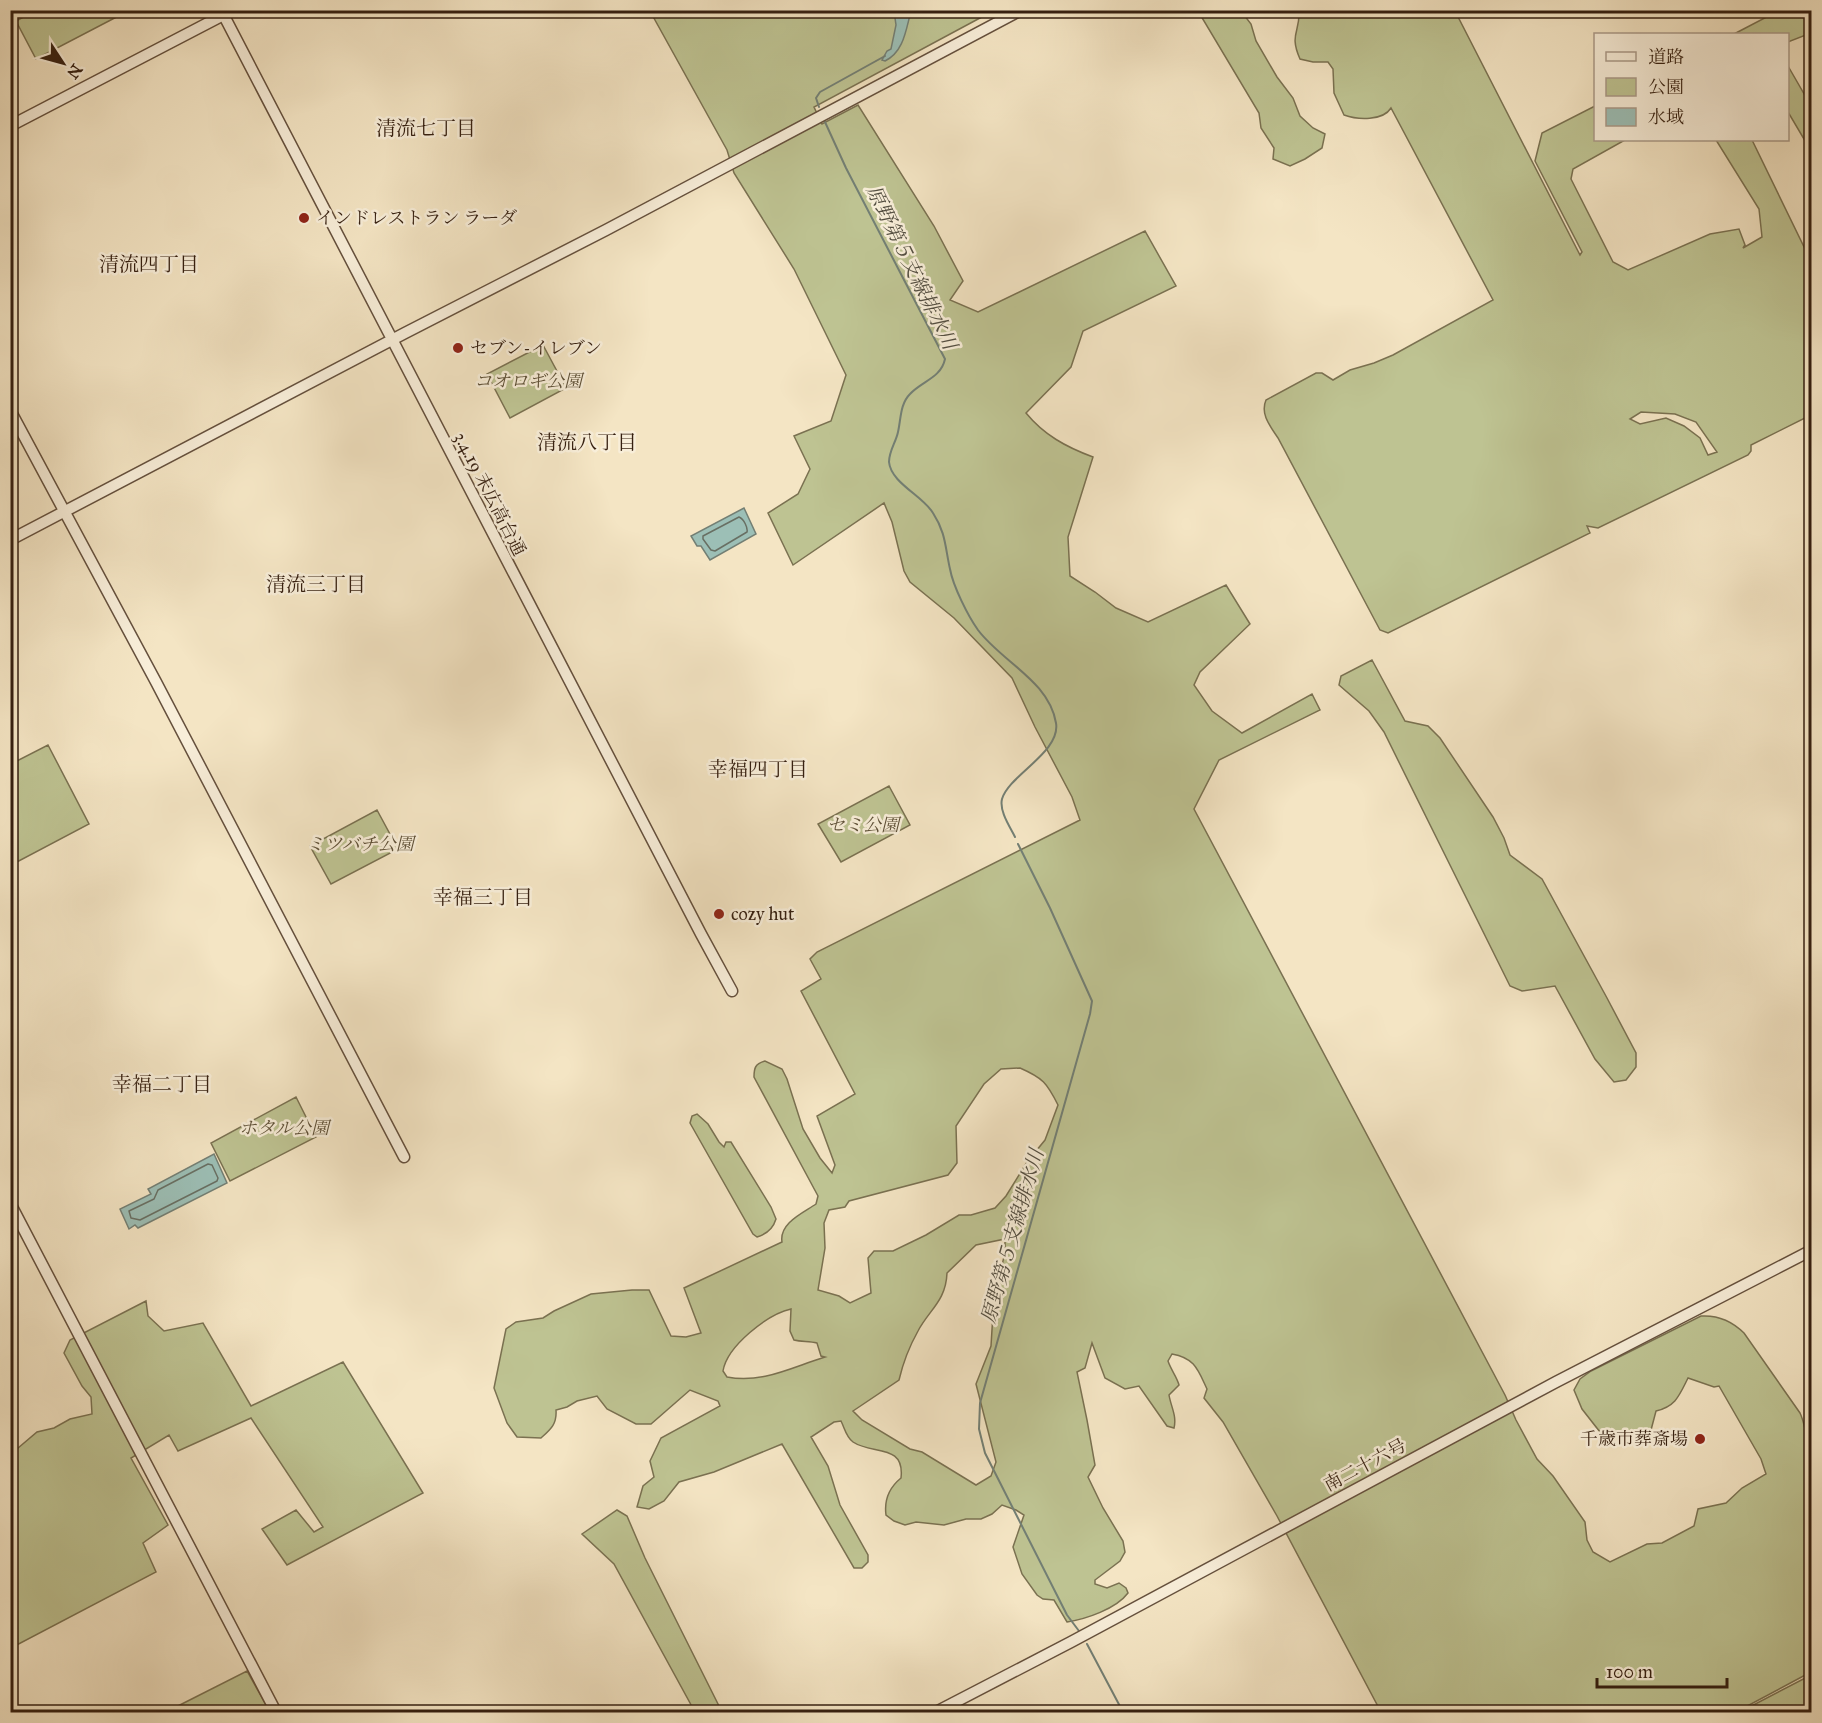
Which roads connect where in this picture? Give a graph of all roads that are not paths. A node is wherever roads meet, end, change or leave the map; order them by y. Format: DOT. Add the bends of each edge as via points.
graph roads {
  1 [pos="1020,10"];
  2 [pos="226,12"];
  3 [pos="10,126"];
  4 [pos="392,340"];
  5 [pos="10,410"];
  6 [pos="64,513"];
  7 [pos="10,540"];
  8 [pos="732,991"];
  9 [pos="404,1157"];
  10 [pos="10,1203"];
  11 [pos="1812,1250"];
  12 [pos="276,1713"];
  13 [pos="936,1713"];
  1 -- 4 [label="street"];
  2 -- 3 [label="street"];
  2 -- 4 [label="street, 3.4.19 末広高台通"];
  4 -- 6 [label="street"];
  4 -- 8 [label="street, 3.4.19 末広高台通"];
  5 -- 6 [label="street"];
  6 -- 7 [label="street"];
  6 -- 9 [label="street"];
  10 -- 12 [label="street"];
  11 -- 13 [label="street, 南二十六号"];
}
